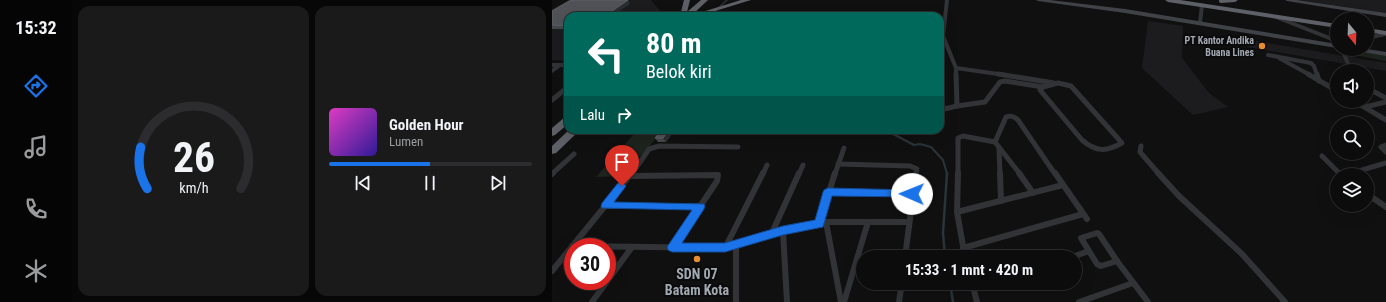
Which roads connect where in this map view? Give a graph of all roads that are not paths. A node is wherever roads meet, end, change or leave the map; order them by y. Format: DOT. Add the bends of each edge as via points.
graph roads {
  1 [pos="687,0"];
  2 [pos="705,0"];
  3 [pos="718,0"];
  4 [pos="749,0"];
  5 [pos="947,0"];
  6 [pos="1038,0"];
  7 [pos="1168,0"];
  8 [pos="1235,0"];
  9 [pos="1287,0"];
  10 [pos="1218,1"];
  11 [pos="1202,5"];
  12 [pos="686,12"];
  13 [pos="691,12"];
  14 [pos="704,12"];
  15 [pos="708,12"];
  16 [pos="1386,15"];
  17 [pos="1272,16"];
  18 [pos="1330,18"];
  19 [pos="1200,23"];
  20 [pos="1374,24"];
  21 [pos="1330,25"];
  22 [pos="1386,26"];
  23 [pos="944,27"];
  24 [pos="1374,31"];
  25 [pos="1386,34"];
  26 [pos="1374,37"];
  27 [pos="944,38"];
  28 [pos="1330,38"];
  29 [pos="1330,45"];
  30 [pos="1374,52"];
  31 [pos="1386,54"];
  32 [pos="1268,55"];
  33 [pos="1279,58"];
  34 [pos="552,63"];
  35 [pos="564,64"];
  36 [pos="564,64"];
  37 [pos="560,65"];
  38 [pos="956,68"];
  39 [pos="552,71"];
  40 [pos="1319,81"];
  41 [pos="1058,83"];
  42 [pos="1042,87"];
  43 [pos="1330,87"];
  44 [pos="564,90"];
  45 [pos="1374,92"];
  46 [pos="1386,98"];
  47 [pos="552,100"];
  48 [pos="1386,102"];
  49 [pos="1374,105"];
  50 [pos="957,106"];
  51 [pos="1367,108"];
  52 [pos="944,109"];
  53 [pos="1386,120"];
  54 [pos="564,122"];
  55 [pos="552,133"];
  56 [pos="571,134"];
  57 [pos="995,142"];
  58 [pos="1386,145"];
  59 [pos="1141,146"];
  60 [pos="738,147"];
  61 [pos="844,148"];
  62 [pos="999,149"];
  63 [pos="552,151"];
  64 [pos="1386,152"];
  65 [pos="574,154"];
  66 [pos="1322,156"];
  67 [pos="1386,163"];
  68 [pos="838,164"];
  69 [pos="767,165"];
  70 [pos="804,165"];
  71 [pos="1334,168"];
  72 [pos="1369,168"];
  73 [pos="552,174"];
  74 [pos="629,176"];
  75 [pos="1063,185"];
  76 [pos="828,192"];
  77 [pos="912,194"];
  78 [pos="1033,194"];
  79 [pos="1374,199"];
  80 [pos="1002,201"];
  81 [pos="606,206"];
  82 [pos="700,206"];
  83 [pos="1386,207"];
  84 [pos="957,212"];
  85 [pos="868,222"];
  86 [pos="909,222"];
  87 [pos="823,223"];
  88 [pos="783,230"];
  89 [pos="771,234"];
  90 [pos="579,238"];
  91 [pos="736,245"];
  92 [pos="616,247"];
  93 [pos="632,247"];
  94 [pos="672,247"];
  95 [pos="725,248"];
  96 [pos="963,248"];
  97 [pos="906,250"];
  98 [pos="1089,252"];
  99 [pos="1082,254"];
  100 [pos="564,256"];
  101 [pos="1117,260"];
  102 [pos="552,271"];
  103 [pos="1134,283"];
  104 [pos="901,290"];
  105 [pos="974,290"];
  106 [pos="1098,299"];
  107 [pos="592,302"];
  108 [pos="736,302"];
  109 [pos="787,302"];
  110 [pos="843,302"];
  111 [pos="899,302"];
  112 [pos="977,302"];
  113 [pos="1079,302"];
  114 [pos="1148,302"];
  115 [pos="1285,302"];
  1 -- 12 [label="highway"];
  2 -- 13 [label="highway"];
  3 -- 14 [label="highway"];
  4 -- 15 [label="highway"];
  5 -- 23 [label="street"];
  6 -- 19 [label="street"];
  7 -- 11 [label="highway"];
  8 -- 10 [label="highway"];
  9 -- 16 [label="street"];
  10 -- 18 [label="highway"];
  11 -- 17 [label="highway"];
  11 -- 19 [label="street"];
  17 -- 21 [label="highway"];
  17 -- 28 [label="street"];
  19 -- 29 [label="street"];
  20 -- 22 [label="highway"];
  24 -- 25 [label="highway"];
  25 -- 26 [label="street"];
  27 -- 38 [label="street"];
  30 -- 31 [label="street"];
  32 -- 33 [label="street"];
  33 -- 40 [label="street"];
  33 -- 40 [label="street" via="1311,63"];
  34 -- 35 [label="street"];
  34 -- 37 [label="street"];
  36 -- 37 [label="street"];
  37 -- 39 [label="street"];
  38 -- 41 [label="street"];
  38 -- 50 [label="street"];
  40 -- 43 [label="street"];
  41 -- 42 [label="street"];
  41 -- 42 [label="street" via="1070,86 1122,143 1098,150 1087,145 1040,90"];
  42 -- 50 [label="street" via="1000,82 985,102"];
  44 -- 47 [label="street"];
  45 -- 46 [label="street"];
  48 -- 49 [label="street"];
  50 -- 52 [label="street"];
  51 -- 53 [label="street"];
  54 -- 55 [label="highway"];
  56 -- 63 [label="highway"];
  57 -- 62 [label="street"];
  57 -- 75 [label="street" via="1006,117 1015,117"];
  57 -- 84 [label="street" via="962,136 958,138"];
  58 -- 64 [label="street" via="1381,148"];
  59 -- 115 [label="street" via="1140,152 1180,196 1242,254"];
  60 -- 74 [label="street" via="654,146"];
  61 -- 68 [label="street"];
  62 -- 78 [label="street" via="1014,165"];
  62 -- 80 [label="street"];
  65 -- 73 [label="street"];
  66 -- 71 [label="street"];
  67 -- 72 [label="street"];
  68 -- 76 [label="street"];
  68 -- 77 [label="street" via="915,168 918,172"];
  69 -- 95 [label="street"];
  70 -- 89 [label="street"];
  74 -- 81 [label="street"];
  74 -- 82 [label="street" via="715,174 718,176 717,181"];
  75 -- 78 [label="street"];
  75 -- 96 [label="street" via="1085,216"];
  76 -- 77 [label="street"];
  76 -- 87 [label="street"];
  77 -- 86 [label="street"];
  78 -- 80 [label="street"];
  79 -- 83 [label="street"];
  80 -- 84 [label="street"];
  81 -- 82 [label="street"];
  81 -- 90 [label="street"];
  82 -- 94 [label="street"];
  84 -- 96 [label="street"];
  85 -- 86 [label="street"];
  85 -- 87 [label="street"];
  85 -- 110 [label="street"];
  86 -- 97 [label="street"];
  87 -- 88 [label="street"];
  87 -- 110 [label="street"];
  88 -- 89 [label="street"];
  88 -- 109 [label="street"];
  89 -- 91 [label="street"];
  91 -- 95 [label="street"];
  91 -- 108 [label="street"];
  92 -- 93 [label="street"];
  93 -- 94 [label="street"];
  93 -- 107 [label="street"];
  94 -- 95 [label="street"];
  98 -- 99 [label="street"];
  98 -- 101 [label="street" via="1098,266"];
  98 -- 101 [label="street" via="1081,238 1097,233"];
  100 -- 102 [label="street"];
  101 -- 103 [label="street"];
  103 -- 106 [label="street"];
  103 -- 114 [label="street"];
  104 -- 111 [label="street"];
  105 -- 112 [label="street"];
  106 -- 113 [label="street"];
}
